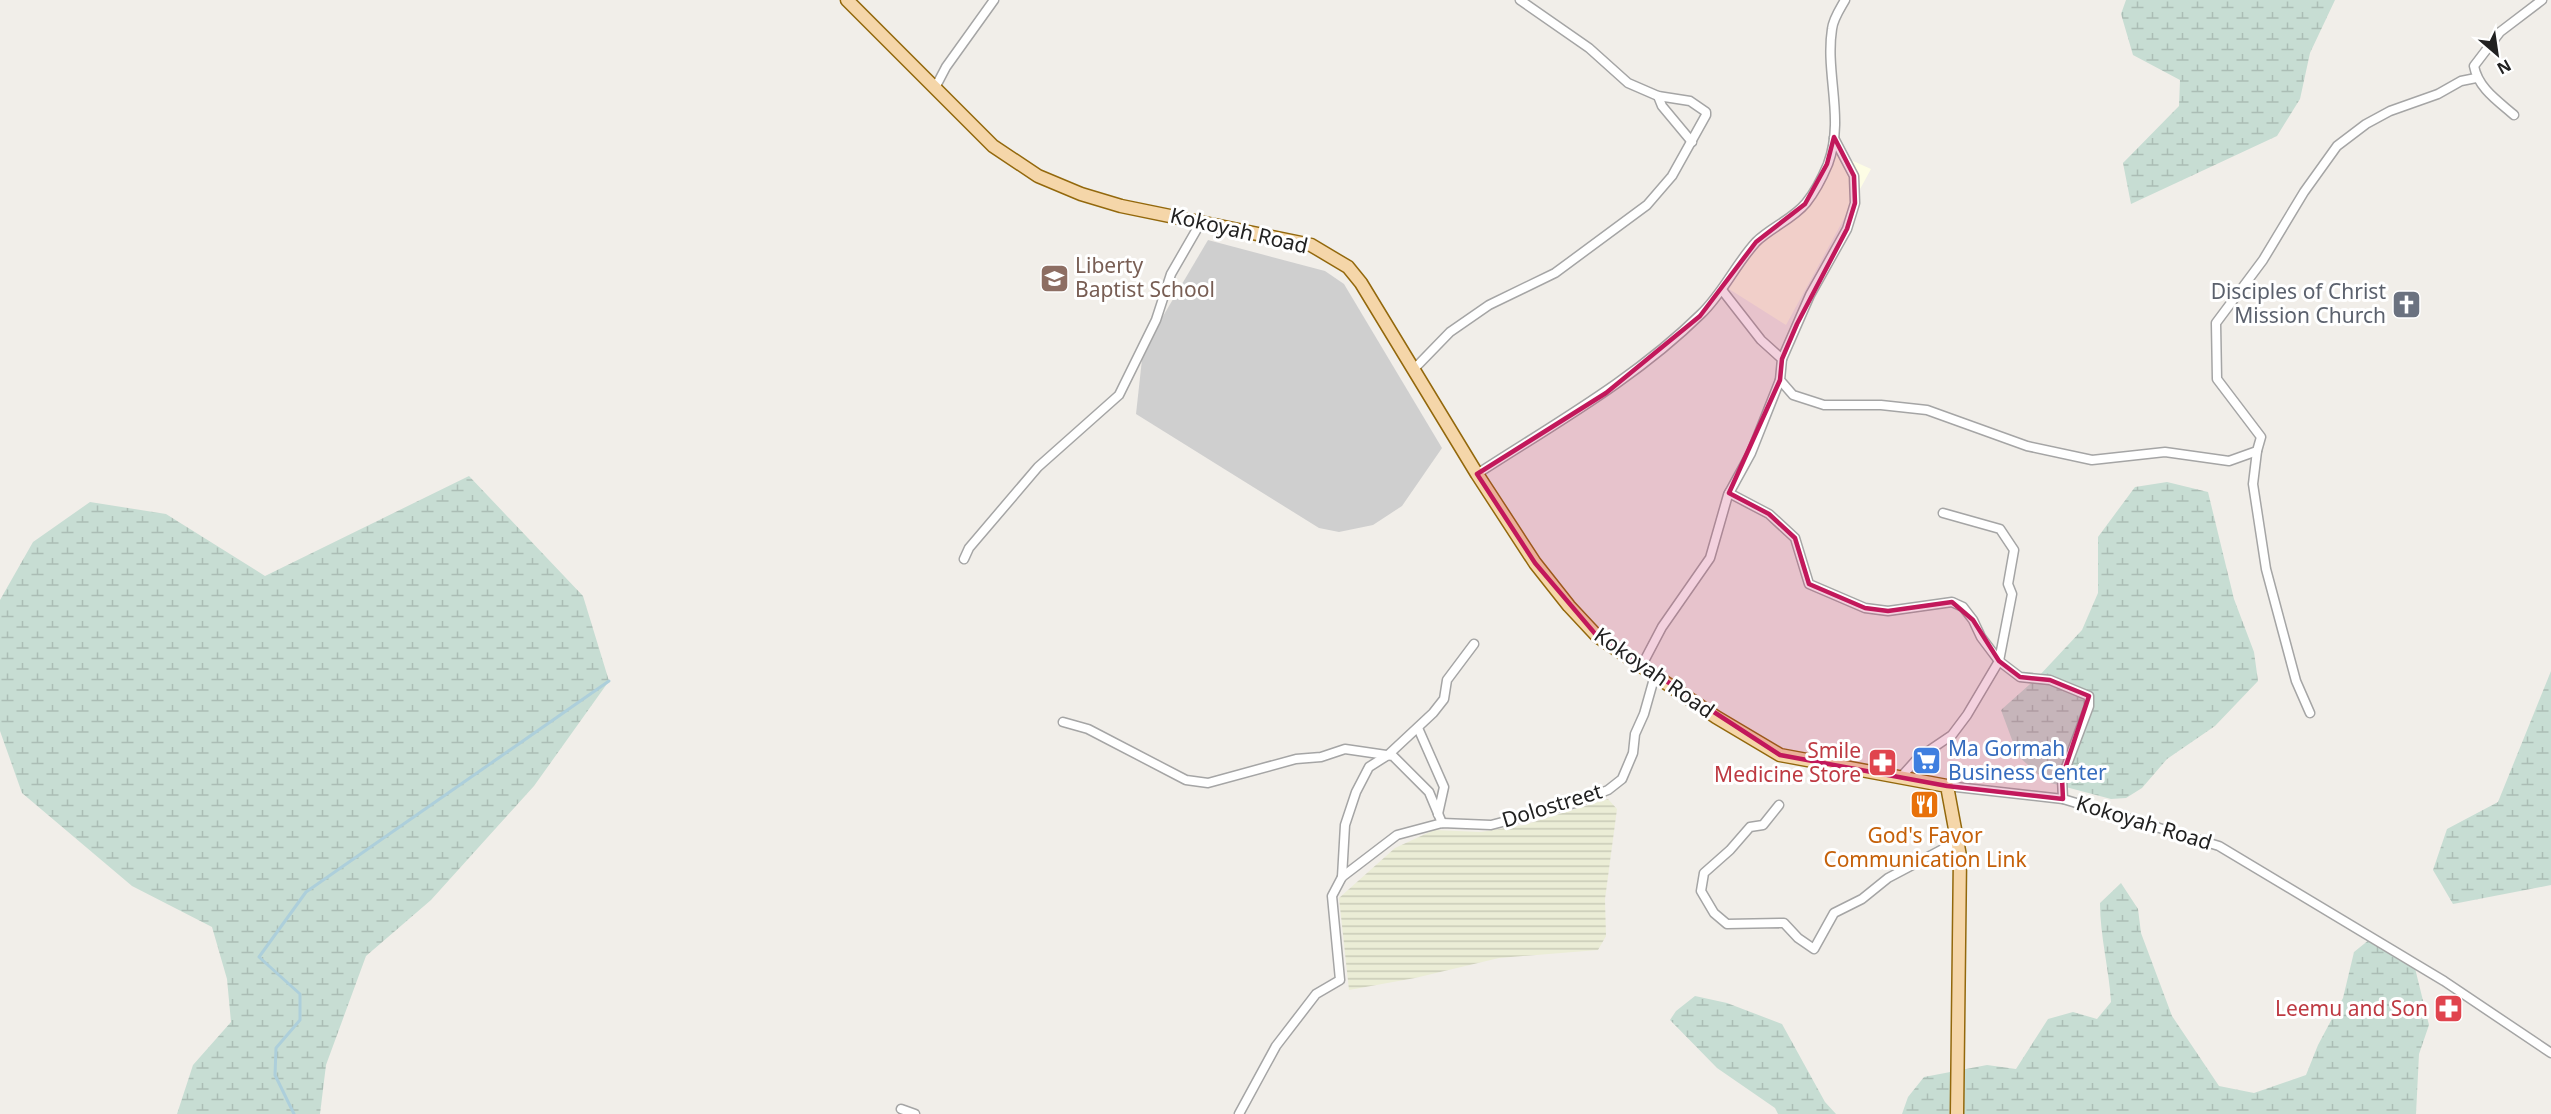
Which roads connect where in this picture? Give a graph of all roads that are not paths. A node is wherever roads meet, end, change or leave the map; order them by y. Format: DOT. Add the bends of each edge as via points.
graph roads {
  1 [pos="847,0"];
  2 [pos="993,0"];
  3 [pos="1520,0"];
  4 [pos="1845,0"];
  5 [pos="2542,0"];
  6 [pos="2476,78"];
  7 [pos="935,88"];
  8 [pos="1658,96"];
  9 [pos="2514,115"];
  10 [pos="1834,137"];
  11 [pos="1692,142"];
  12 [pos="1201,222"];
  13 [pos="1722,290"];
  14 [pos="1782,359"];
  15 [pos="1415,368"];
  16 [pos="1780,380"];
  17 [pos="2257,451"];
  18 [pos="1477,474"];
  19 [pos="1730,494"];
  20 [pos="1943,513"];
  21 [pos="964,560"];
  22 [pos="1474,644"];
  23 [pos="1999,661"];
  24 [pos="1641,667"];
  25 [pos="1655,675"];
  26 [pos="2310,713"];
  27 [pos="1063,722"];
  28 [pos="1418,728"];
  29 [pos="1388,755"];
  30 [pos="1900,778"];
  31 [pos="1947,786"];
  32 [pos="2063,799"];
  33 [pos="1779,805"];
  34 [pos="1438,814"];
  35 [pos="1442,823"];
  36 [pos="1958,841"];
  37 [pos="1342,877"];
  38 [pos="2551,1053"];
  39 [pos="900,1109"];
  40 [pos="915,1114"];
  41 [pos="1239,1114"];
  42 [pos="1958,1114"];
  1 -- 7 [label="main road, Kokoyah Road"];
  2 -- 7 [label="street"];
  3 -- 8 [label="street" via="1589,48 1628,83"];
  4 -- 10 [label="street" via="1832,27"];
  5 -- 6 [label="street" via="2499,32 2474,66"];
  6 -- 9 [label="street"];
  6 -- 17 [label="street" via="2390,111 2337,146 2263,260 2216,323 2217,379 2261,437"];
  7 -- 12 [label="main road, Kokoyah Road" via="993,146 1038,176 1121,206"];
  8 -- 11 [label="street"];
  8 -- 11 [label="street" via="1690,101 1706,111"];
  10 -- 13 [label="street" via="1827,164 1805,204 1756,242"];
  10 -- 14 [label="street" via="1854,176 1855,202 1847,229 1810,295"];
  11 -- 15 [label="street" via="1672,176 1647,205 1555,273 1489,305 1450,332"];
  12 -- 15 [label="main road, Kokoyah Road" via="1311,245 1340,262 1361,283"];
  12 -- 21 [label="street" via="1171,274 1156,320 1119,395 1038,467 969,548"];
  13 -- 14 [label="street" via="1761,340"];
  13 -- 18 [label="street" via="1700,316 1606,393"];
  14 -- 16 [label="street"];
  15 -- 18 [label="main road, Kokoyah Road"];
  16 -- 17 [label="street" via="1793,395 1824,405 1927,410 2027,446 2092,459 2165,452 2229,461"];
  16 -- 19 [label="street"];
  17 -- 26 [label="street" via="2253,484 2266,569 2296,681"];
  18 -- 24 [label="main road, Kokoyah Road" via="1535,563 1569,606 1597,636"];
  19 -- 23 [label="street" via="1769,514 1795,538 1809,584 1864,608 1888,611 1952,602 1963,607"];
  19 -- 24 [label="street" via="1710,558 1662,627"];
  20 -- 23 [label="street" via="2000,529 2014,550 2008,584 2012,594"];
  22 -- 28 [label="street" via="1447,680 1444,699"];
  23 -- 30 [label="street" via="1952,735 1918,758"];
  23 -- 32 [label="street" via="2020,677 2050,680 2089,696 2090,706 2062,778"];
  24 -- 25 [label="main road, Kokoyah Road"];
  25 -- 30 [label="main road, Kokoyah Road" via="1780,755"];
  25 -- 35 [label="street, Dolostreet" via="1635,734 1633,753 1622,779 1608,790 1491,825"];
  27 -- 29 [label="street" via="1088,729 1185,780 1208,783 1346,749"];
  28 -- 29 [label="street"];
  28 -- 34 [label="street" via="1444,787"];
  29 -- 34 [label="street" via="1394,756 1429,792"];
  29 -- 37 [label="street" via="1369,767 1348,812"];
  30 -- 31 [label="main road, Kokoyah Road"];
  31 -- 32 [label="street, Kokoyah Road"];
  31 -- 36 [label="main road"];
  32 -- 38 [label="street, Kokoyah Road" via="2219,846 2444,981"];
  33 -- 36 [label="street" via="1763,825 1750,827 1704,873 1701,891 1726,924 1784,923 1814,949 1833,913"];
  34 -- 35 [label="street"];
  35 -- 37 [label="street, Dolostreet" via="1396,835"];
  36 -- 42 [label="main road"];
  37 -- 41 [label="street" via="1332,896 1340,980 1316,994 1276,1046"];
  39 -- 40 [label="street"];
}
